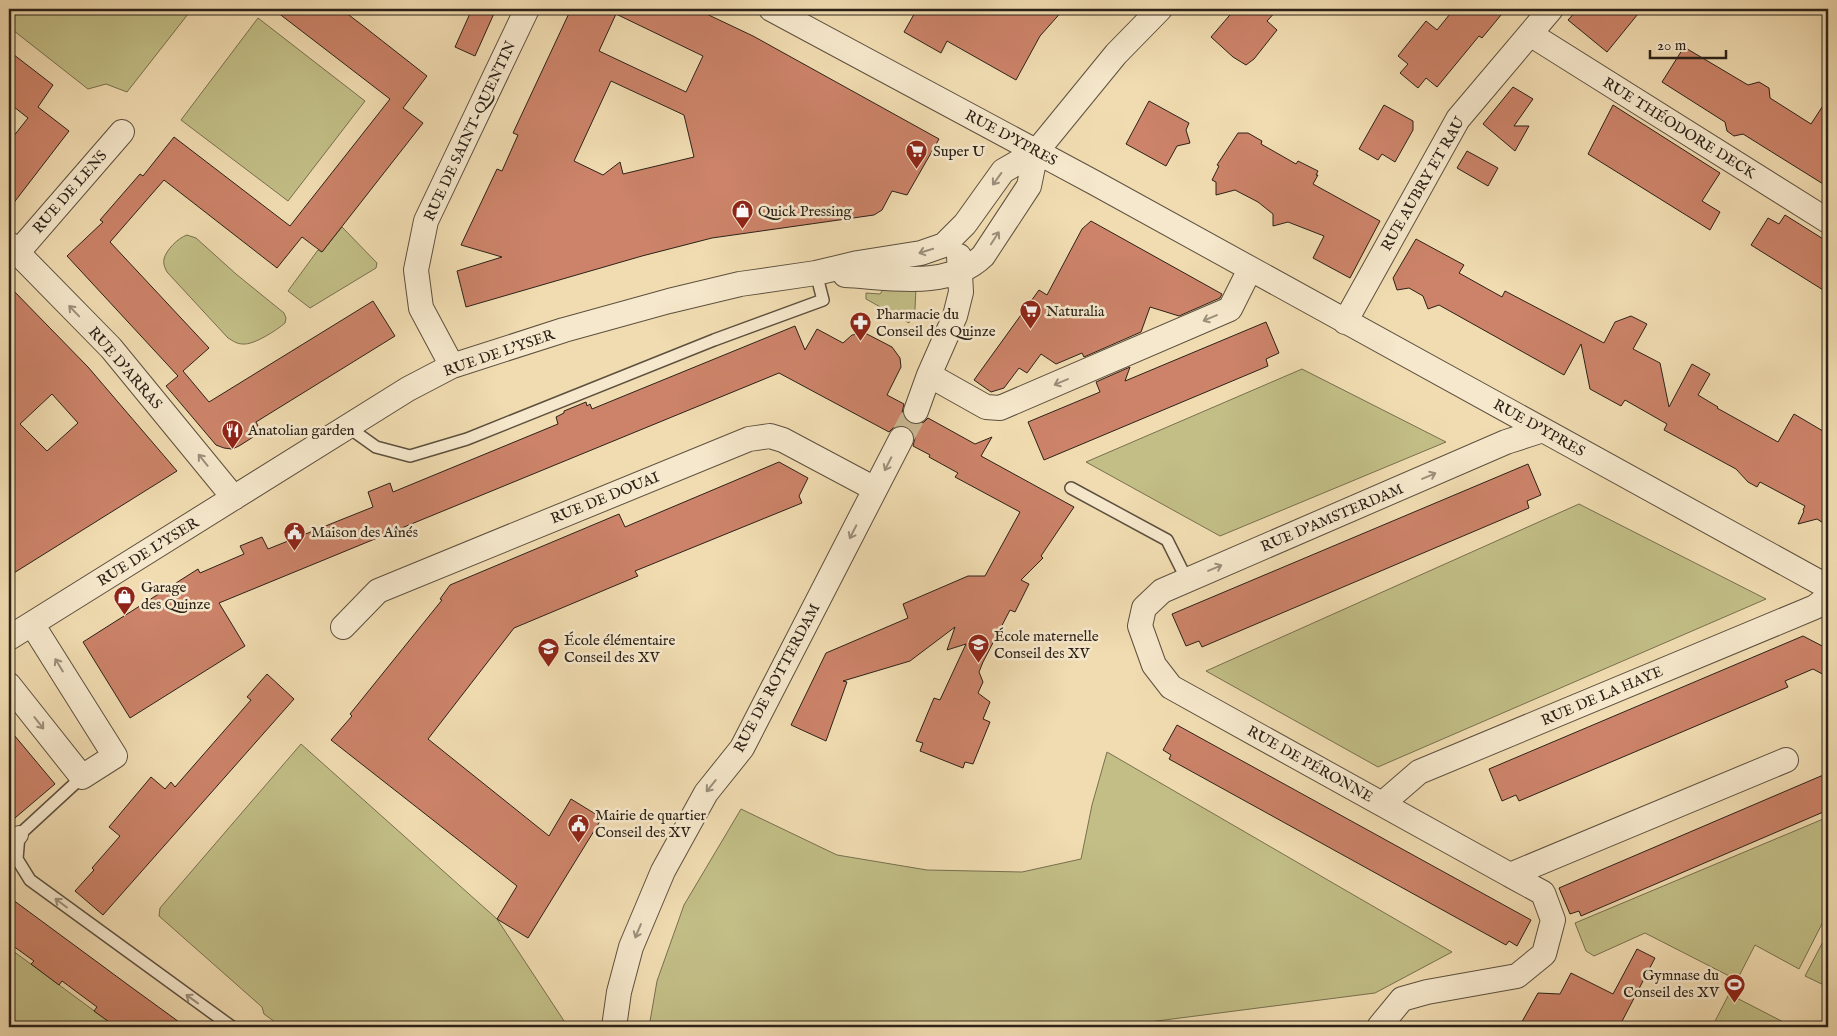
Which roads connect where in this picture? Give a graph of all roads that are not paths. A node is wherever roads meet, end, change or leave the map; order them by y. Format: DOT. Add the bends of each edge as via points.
graph roads {
  1 [pos="527,9"];
  2 [pos="771,9"];
  3 [pos="1160,9"];
  4 [pos="1551,9"];
  5 [pos="1530,34"];
  6 [pos="122,132"];
  7 [pos="1036,152"];
  8 [pos="1828,222"];
  9 [pos="965,224"];
  10 [pos="13,248"];
  11 [pos="1250,269"];
  12 [pos="961,271"];
  13 [pos="816,273"];
  14 [pos="1345,322"];
  15 [pos="452,366"];
  16 [pos="928,375"];
  17 [pos="916,411"];
  18 [pos="348,427"];
  19 [pos="1543,430"];
  20 [pos="900,438"];
  21 [pos="1072,488"];
  22 [pos="875,489"];
  23 [pos="234,498"];
  24 [pos="1188,580"];
  25 [pos="1828,587"];
  26 [pos="1828,597"];
  27 [pos="32,624"];
  28 [pos="1140,626"];
  29 [pos="343,627"];
  30 [pos="9,638"];
  31 [pos="9,685"];
  32 [pos="1786,760"];
  33 [pos="82,777"];
  34 [pos="1382,804"];
  35 [pos="14,840"];
  36 [pos="1510,875"];
  37 [pos="232,1027"];
  38 [pos="614,1027"];
  39 [pos="1379,1027"];
  1 -- 15 [label="street, RUE DE SAINT-QUENTIN" via="426,221 416,270 421,308"];
  2 -- 7 [label="street, RUE D'YPRES"];
  3 -- 7 [label="street" via="1116,54"];
  4 -- 5 [label="street, RUE AUBRY ET RAU"];
  5 -- 8 [label="street, RUE THÉODORE DECK"];
  5 -- 14 [label="street, RUE AUBRY ET RAU" via="1458,119"];
  6 -- 10 [label="street, RUE DE LENS"];
  7 -- 9 [label="street, RUE DE L'YSER, one-way" via="1003,171"];
  7 -- 11 [label="street, RUE D'YPRES"];
  12 -- 7 [label="street, RUE DE L'YSER, one-way" via="973,266 983,256 1029,186"];
  9 -- 12 [label="street, RUE DE L'YSER" via="959,249"];
  9 -- 13 [label="street, RUE DE L'YSER, one-way" via="944,245 929,250"];
  23 -- 10 [label="street, RUE D'ARRAS, one-way" via="111,348"];
  11 -- 14 [label="street, RUE D'YPRES"];
  11 -- 16 [label="street, one-way" via="1230,309 1000,408 986,407"];
  12 -- 13 [label="street, RUE DE L'YSER" via="925,280"];
  12 -- 16 [label="street" via="961,292 955,316"];
  13 -- 15 [label="street, RUE DE L'YSER" via="740,284 668,301"];
  13 -- 18 [label="lane" via="823,300 467,438 410,456 376,447"];
  14 -- 19 [label="street, RUE D'YPRES"];
  15 -- 18 [label="street, RUE DE L'YSER"];
  16 -- 17 [label="street"];
  18 -- 23 [label="street, RUE DE L'YSER"];
  24 -- 19 [label="street, RUE D'AMSTERDAM, one-way" via="1506,442"];
  19 -- 25 [label="street, RUE D'YPRES"];
  20 -- 22 [label="street, RUE DE ROTTERDAM, one-way"];
  21 -- 24 [label="lane" via="1166,540"];
  22 -- 29 [label="street, RUE DE DOUAI" via="783,440 770,436 749,439 378,591"];
  22 -- 38 [label="street, RUE DE ROTTERDAM, one-way" via="742,748 706,793 663,871 631,947"];
  23 -- 27 [label="street, RUE DE L'YSER"];
  24 -- 28 [label="street, RUE D'AMSTERDAM" via="1162,591 1144,608"];
  26 -- 34 [label="street, RUE DE LA HAYE" via="1815,607 1420,772"];
  27 -- 30 [label="street, RUE DE L'YSER"];
  33 -- 27 [label="street, one-way" via="115,756"];
  28 -- 34 [label="street, RUE DE PÉRONNE" via="1154,665 1171,687"];
  31 -- 33 [label="street, one-way"];
  32 -- 36 [label="street"];
  33 -- 35 [label="lane"];
  34 -- 36 [label="street, RUE DE PÉRONNE"];
  37 -- 35 [label="lane, one-way" via="30,880 17,859"];
  36 -- 39 [label="street, RUE DE PÉRONNE" via="1543,893 1553,920 1544,954 1516,976 1402,998"];
}
